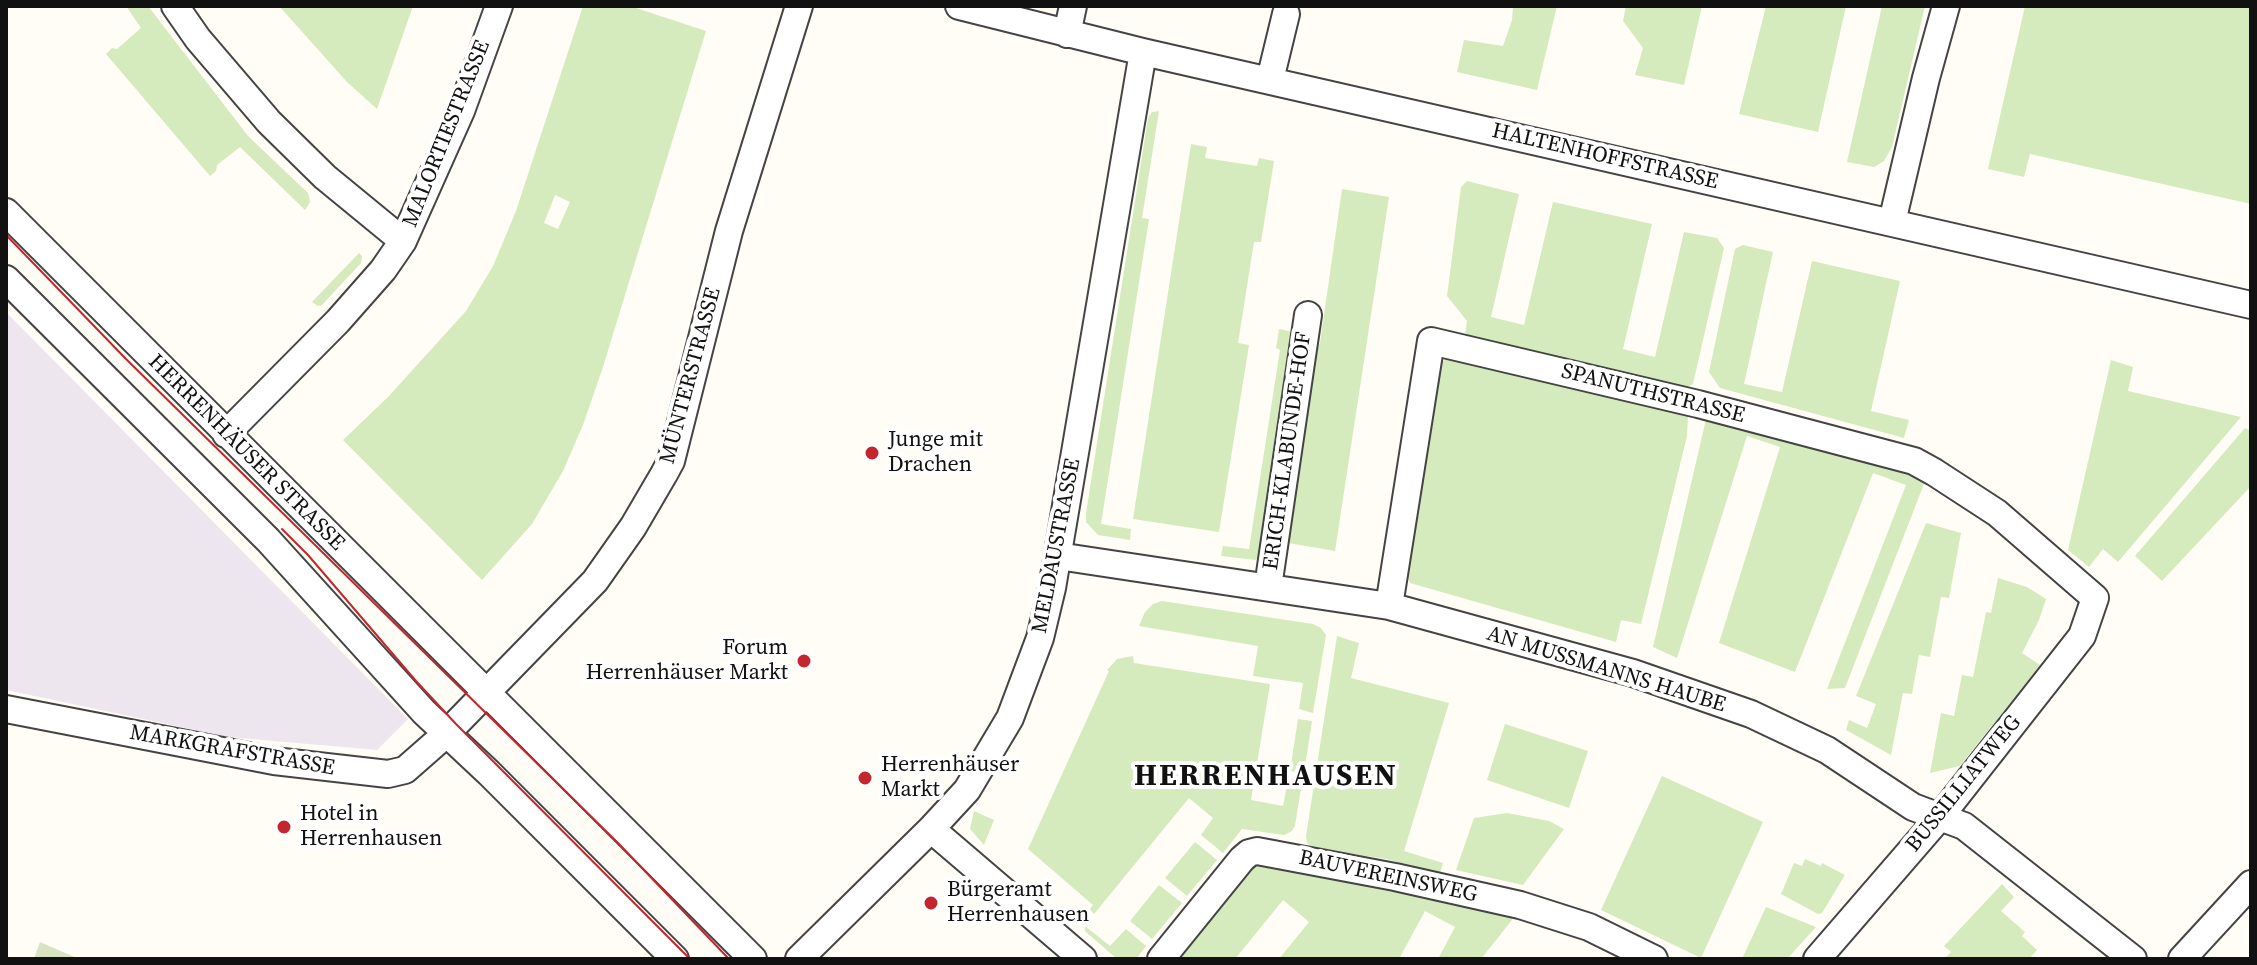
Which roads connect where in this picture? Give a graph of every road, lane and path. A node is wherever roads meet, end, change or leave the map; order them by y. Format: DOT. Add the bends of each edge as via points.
graph roads {
  1 [pos="175,6"];
  2 [pos="499,6"];
  3 [pos="799,6"];
  4 [pos="959,6"];
  5 [pos="1073,6"];
  6 [pos="1946,6"];
  7 [pos="1286,14"];
  8 [pos="1067,34"];
  9 [pos="1143,52"];
  10 [pos="1270,80"];
  11 [pos="6,212"];
  12 [pos="1892,222"];
  13 [pos="403,241"];
  14 [pos="6,279"];
  15 [pos="2251,305"];
  16 [pos="1308,315"];
  17 [pos="226,434"];
  18 [pos="1058,556"];
  19 [pos="1268,587"];
  20 [pos="2095,598"];
  21 [pos="1389,606"];
  22 [pos="486,693"];
  23 [pos="7,713"];
  24 [pos="446,734"];
  25 [pos="1939,818"];
  26 [pos="931,829"];
  27 [pos="2251,884"];
  28 [pos="675,959"];
  29 [pos="753,959"];
  30 [pos="799,959"];
  31 [pos="1083,959"];
  32 [pos="1161,959"];
  33 [pos="1654,959"];
  34 [pos="1817,959"];
  35 [pos="2133,959"];
  36 [pos="2182,959"];
  1 -- 13 [label="street" via="269,122"];
  2 -- 13 [label="street, MALORTIESTRASSE" via="461,111"];
  3 -- 22 [label="street, MÜNTERSTRASSE" via="729,231 671,461 595,581"];
  4 -- 8 [label="street, HALTENHOFFSTRASSE"];
  5 -- 8 [label="street"];
  6 -- 12 [label="street"];
  7 -- 10 [label="street"];
  8 -- 9 [label="street, HALTENHOFFSTRASSE"];
  9 -- 10 [label="street, HALTENHOFFSTRASSE"];
  9 -- 18 [label="street, MELDAUSTRASSE"];
  10 -- 12 [label="street, HALTENHOFFSTRASSE"];
  11 -- 17 [label="street, HERRENHÄUSER STRASSE"];
  12 -- 15 [label="street, HALTENHOFFSTRASSE"];
  13 -- 17 [label="street, MALORTIESTRASSE" via="338,321"];
  14 -- 24 [label="street, HERRENHÄUSER STRASSE" via="268,540"];
  16 -- 19 [label="street, ERICH-KLABUNDE-HOF"];
  17 -- 22 [label="street, HERRENHÄUSER STRASSE"];
  18 -- 19 [label="street, AN MUSSMANNS HAUBE"];
  18 -- 26 [label="street, MELDAUSTRASSE" via="1040,638 1010,718 967,790"];
  19 -- 21 [label="street, AN MUSSMANNS HAUBE"];
  20 -- 21 [label="street, SPANUTHSTRASSE" via="1997,513 1914,461 1431,341"];
  20 -- 25 [label="street, BUSSILLIATWEG" via="2082,636"];
  21 -- 25 [label="street, AN MUSSMANNS HAUBE" via="1633,673 1751,714 1827,750 1913,807"];
  22 -- 24 [label="street"];
  22 -- 29 [label="street, HERRENHÄUSER STRASSE"];
  23 -- 24 [label="street, MARKGRAFSTRASSE" via="274,761 388,774 405,770"];
  24 -- 28 [label="street, HERRENHÄUSER STRASSE"];
  25 -- 34 [label="street, BUSSILLIATWEG"];
  25 -- 35 [label="street, AN MUSSMANNS HAUBE" via="1964,826"];
  26 -- 30 [label="street, MELDAUSTRASSE"];
  26 -- 31 [label="street"];
  27 -- 36 [label="street"];
  32 -- 33 [label="street, BAUVEREINSWEG" via="1242,859 1257,851 1520,905 1589,927"];
}
